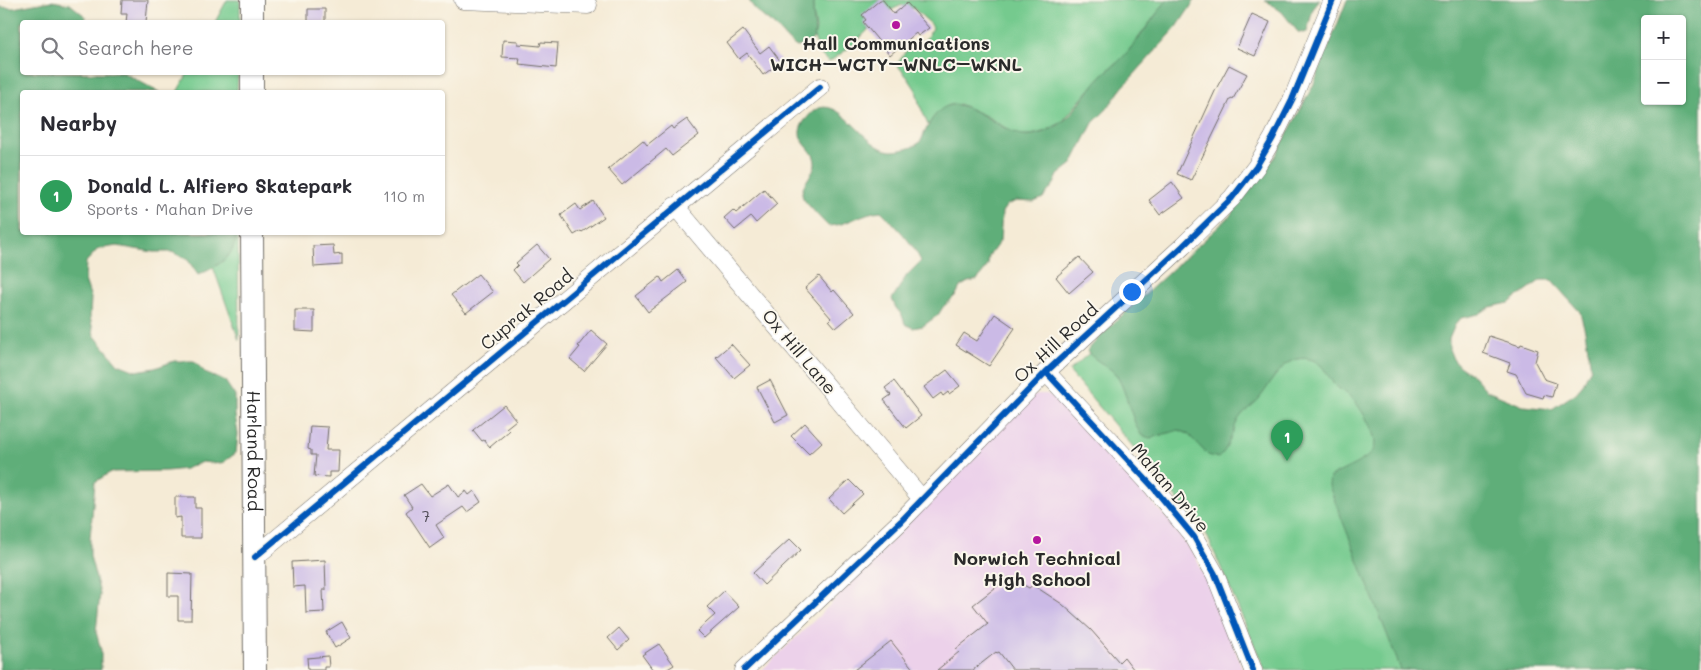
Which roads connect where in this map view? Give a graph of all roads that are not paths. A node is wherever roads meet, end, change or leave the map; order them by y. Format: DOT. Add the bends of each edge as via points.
graph roads {
  1 [pos="252,0"];
  2 [pos="463,0"];
  3 [pos="1333,0"];
  4 [pos="588,5"];
  5 [pos="252,20"];
  6 [pos="252,75"];
  7 [pos="820,87"];
  8 [pos="252,90"];
  9 [pos="675,206"];
  10 [pos="252,235"];
  11 [pos="1046,372"];
  12 [pos="922,499"];
  13 [pos="254,557"];
  14 [pos="255,670"];
  15 [pos="744,670"];
  16 [pos="1254,670"];
  1 -- 5 [label="main road"];
  2 -- 4 [label="street"];
  3 -- 11 [label="street, Ox Hill Road" via="1288,108 1265,154 1244,184 1190,240"];
  6 -- 8 [label="main road"];
  7 -- 9 [label="street, Cuprak Road"];
  9 -- 12 [label="street, Ox Hill Lane"];
  9 -- 13 [label="street, Cuprak Road"];
  10 -- 13 [label="main road, Harland Road"];
  11 -- 12 [label="street, Ox Hill Road"];
  11 -- 16 [label="street, Mahan Drive" via="1158,493 1194,537 1215,574"];
  12 -- 15 [label="street, Ox Hill Road"];
  13 -- 14 [label="main road, Harland Road"];
}
